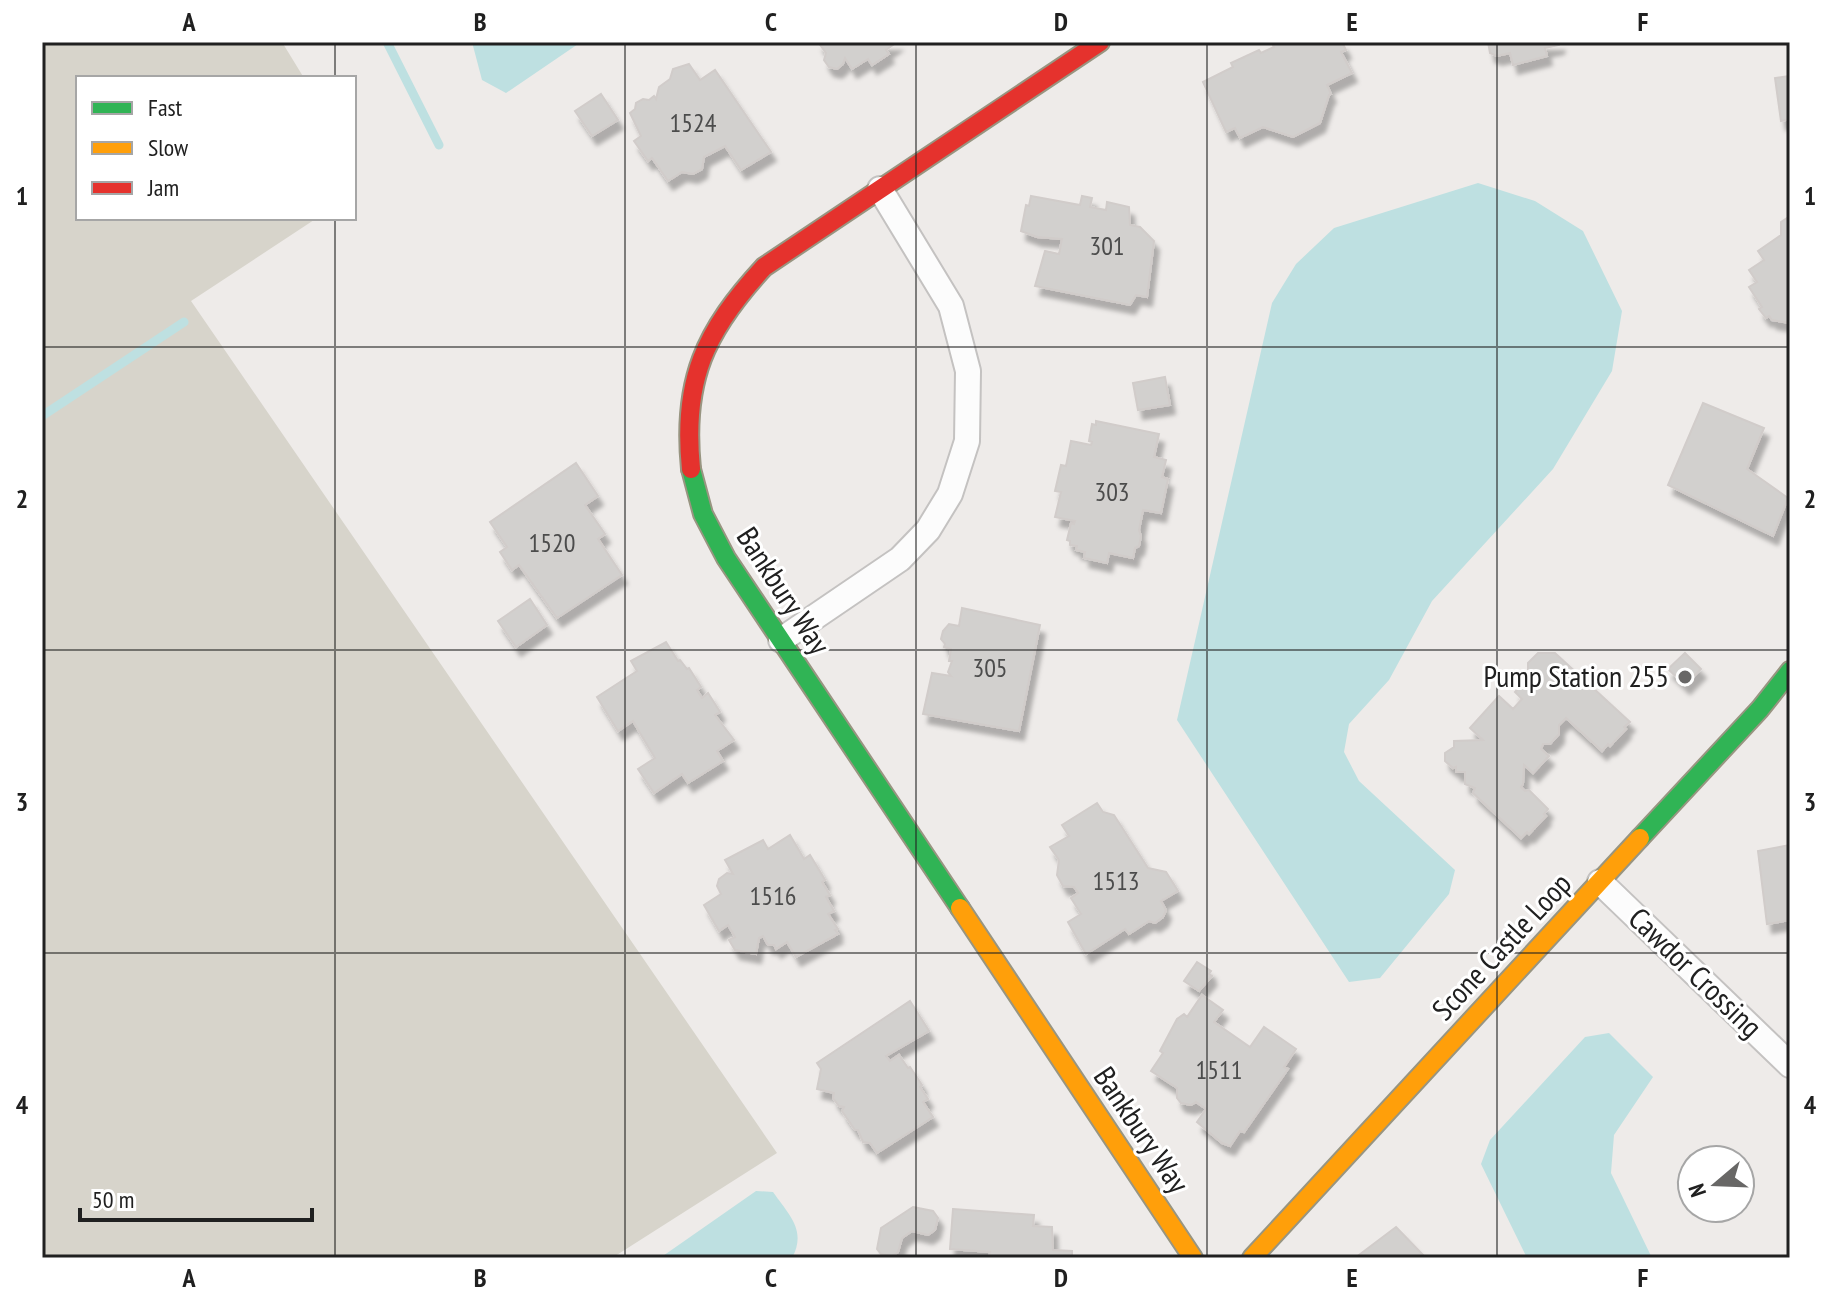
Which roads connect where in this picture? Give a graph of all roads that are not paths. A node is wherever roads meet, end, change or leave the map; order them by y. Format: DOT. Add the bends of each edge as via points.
graph roads {
  1 [pos="1100,42"];
  2 [pos="880,189"];
  3 [pos="781,640"];
  4 [pos="1790,671"];
  5 [pos="1600,882"];
  6 [pos="1790,1065"];
  7 [pos="1193,1258"];
  8 [pos="1252,1258"];
  1 -- 2 [label="street, Bankbury Way"];
  2 -- 3 [label="street" via="951,306 968,371 967,441 950,494 928,530 900,559"];
  2 -- 3 [label="street, Bankbury Way" via="764,267 731,304 706,345 691,404 689,459 702,512"];
  3 -- 7 [label="street, Bankbury Way"];
  4 -- 5 [label="street, Scone Castle Loop"];
  5 -- 6 [label="street, Cawdor Crossing"];
  5 -- 8 [label="street, Scone Castle Loop"];
}
